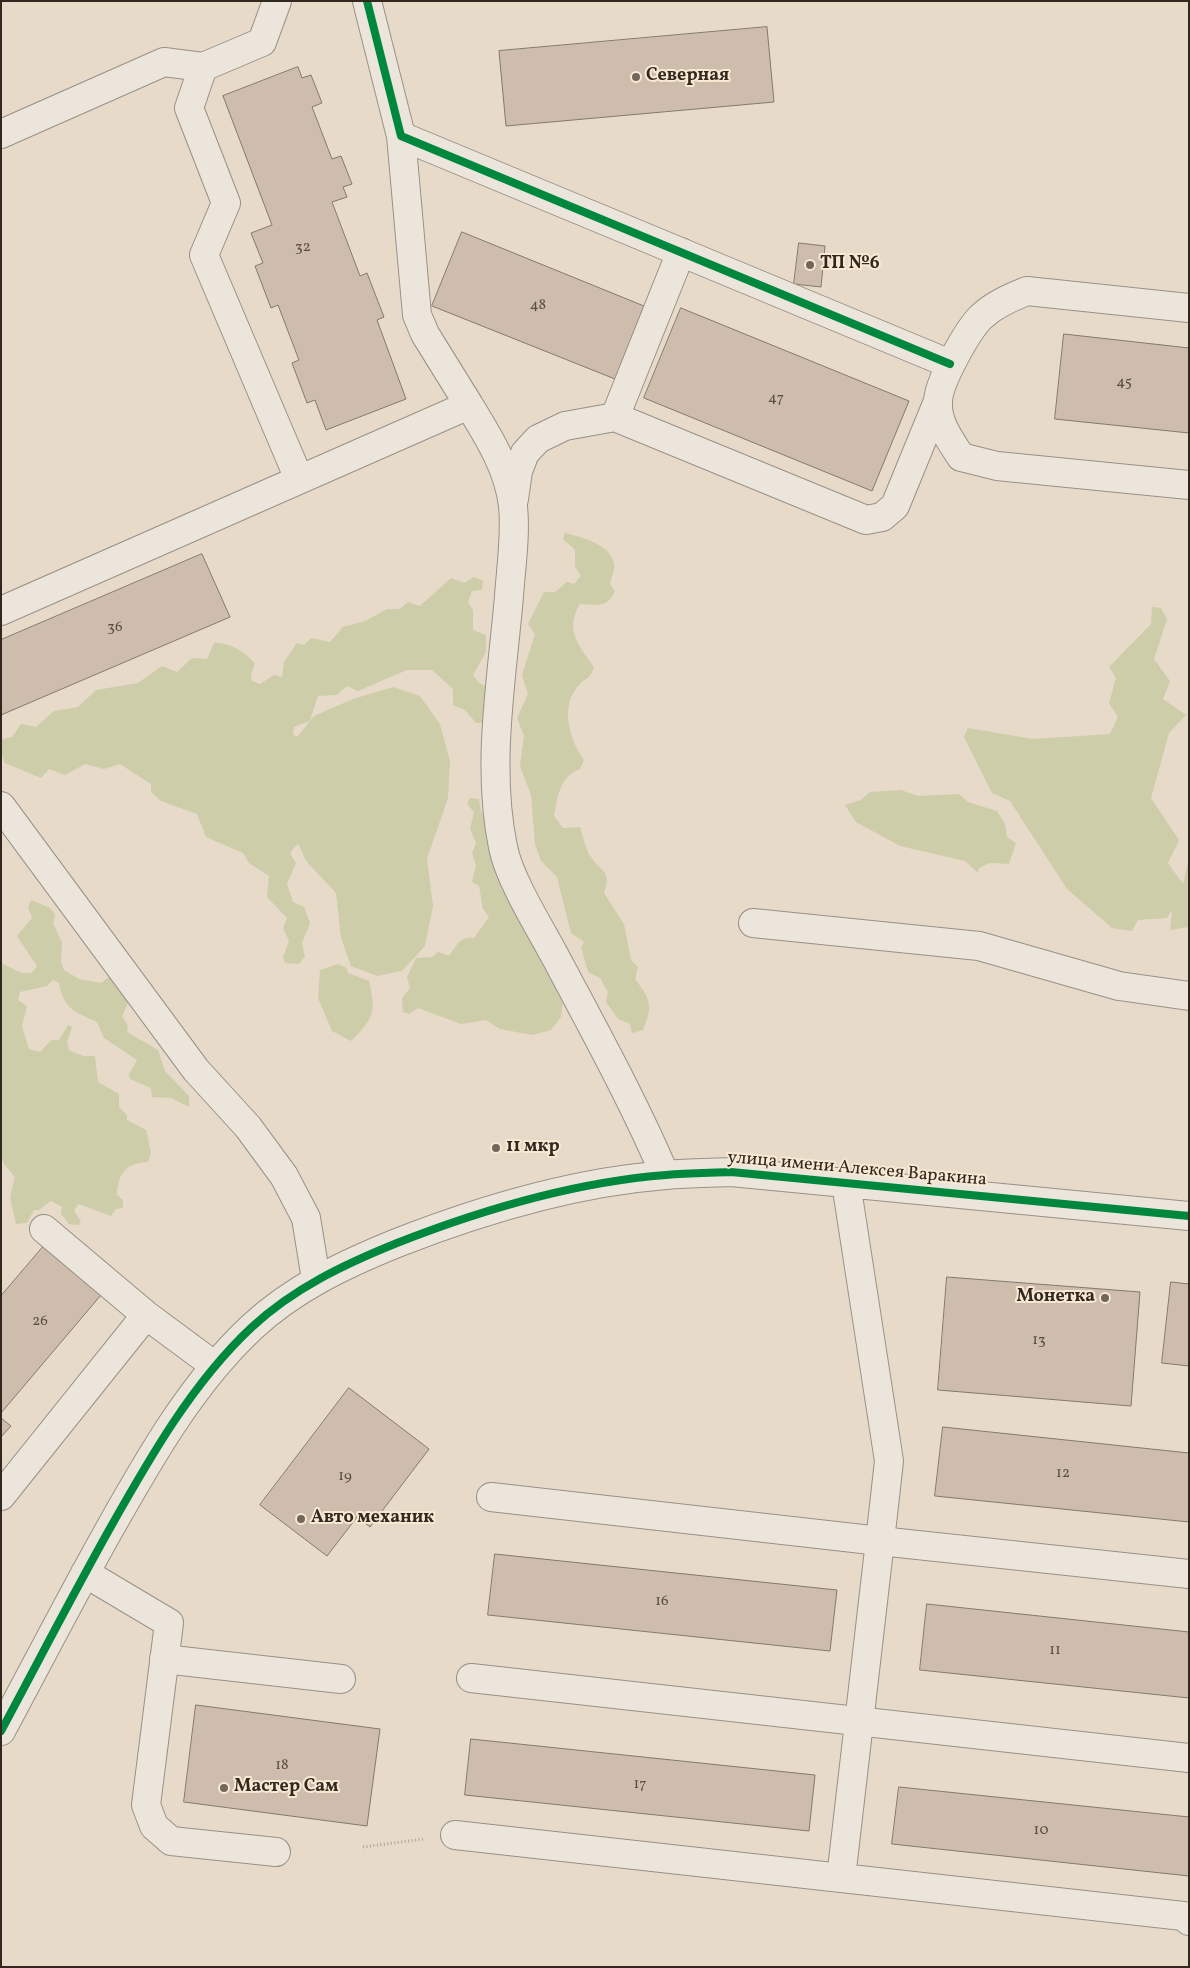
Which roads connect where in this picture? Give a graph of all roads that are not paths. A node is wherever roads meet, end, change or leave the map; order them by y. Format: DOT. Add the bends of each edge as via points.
graph roads {
  1 [pos="277,1"];
  2 [pos="367,1"];
  3 [pos="203,67"];
  4 [pos="1,134"];
  5 [pos="401,136"];
  6 [pos="681,252"];
  7 [pos="1189,308"];
  8 [pos="950,364"];
  9 [pos="938,401"];
  10 [pos="469,405"];
  11 [pos="615,416"];
  12 [pos="299,479"];
  13 [pos="1189,485"];
  14 [pos="513,506"];
  15 [pos="1,611"];
  16 [pos="1,806"];
  17 [pos="753,923"];
  18 [pos="1189,996"];
  19 [pos="665,1175"];
  20 [pos="846,1183"];
  21 [pos="1189,1216"];
  22 [pos="44,1229"];
  23 [pos="316,1279"];
  24 [pos="146,1315"];
  25 [pos="214,1366"];
  26 [pos="1,1496"];
  27 [pos="491,1497"];
  28 [pos="880,1541"];
  29 [pos="85,1573"];
  30 [pos="1189,1574"];
  31 [pos="164,1658"];
  32 [pos="471,1678"];
  33 [pos="341,1679"];
  34 [pos="10,1689"];
  35 [pos="860,1722"];
  36 [pos="1,1731"];
  37 [pos="1189,1758"];
  38 [pos="455,1835"];
  39 [pos="276,1852"];
  40 [pos="841,1878"];
  41 [pos="1189,1921"];
  1 -- 3 [label="street" via="262,42"];
  2 -- 5 [label="street"];
  3 -- 4 [label="street" via="164,62"];
  3 -- 12 [label="street" via="189,108 226,203 204,255"];
  5 -- 6 [label="street"];
  5 -- 10 [label="street" via="417,315 425,334"];
  6 -- 8 [label="street"];
  6 -- 11 [label="street"];
  7 -- 8 [label="street" via="1027,291 1004,300 980,318"];
  8 -- 9 [label="street"];
  9 -- 11 [label="street" via="895,506 882,517 866,520"];
  9 -- 13 [label="street" via="944,431 961,457 997,466"];
  10 -- 12 [label="street"];
  10 -- 14 [label="street" via="492,443 506,477"];
  11 -- 14 [label="street" via="566,426 538,439 525,453 518,471"];
  12 -- 15 [label="street"];
  14 -- 19 [label="street" via="496,753 495,798 503,849 521,892 639,1115"];
  16 -- 23 [label="street" via="196,1070 248,1126 284,1176 306,1218"];
  17 -- 18 [label="street" via="979,946 1119,986"];
  19 -- 20 [label="street, улица имени Алексея Варакина" via="731,1172"];
  19 -- 23 [label="street, улица имени Алексея Варакина" via="597,1185 515,1204 455,1222 367,1255"];
  20 -- 21 [label="street, улица имени Алексея Варакина"];
  20 -- 28 [label="street" via="889,1461"];
  22 -- 24 [label="street"];
  23 -- 25 [label="street, улица имени Алексея Варакина" via="252,1326"];
  24 -- 25 [label="street"];
  24 -- 26 [label="street"];
  25 -- 29 [label="street, улица имени Алексея Варакина" via="142,1471"];
  27 -- 28 [label="street"];
  28 -- 30 [label="street"];
  28 -- 35 [label="street"];
  29 -- 31 [label="street" via="169,1623"];
  29 -- 34 [label="street, улица имени Алексея Варакина"];
  31 -- 33 [label="street"];
  31 -- 39 [label="street" via="146,1805 154,1826 171,1841"];
  32 -- 35 [label="street"];
  34 -- 36 [label="street, улица имени Алексея Варакина"];
  35 -- 37 [label="street"];
  35 -- 40 [label="street"];
  38 -- 40 [label="street"];
  40 -- 41 [label="street" via="1183,1916"];
}
